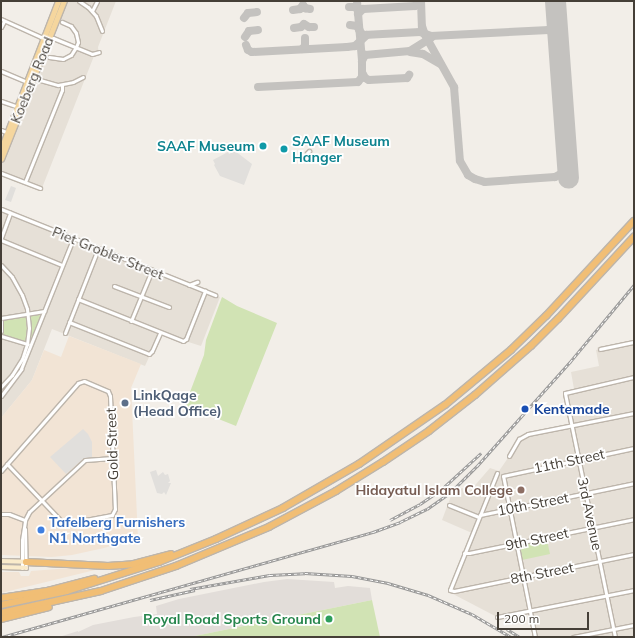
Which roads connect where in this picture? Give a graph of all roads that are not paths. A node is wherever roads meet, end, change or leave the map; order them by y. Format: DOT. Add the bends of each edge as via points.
graph roads {
  1 [pos="58,1"];
  2 [pos="64,1"];
  3 [pos="79,1"];
  4 [pos="97,1"];
  5 [pos="92,11"];
  6 [pos="2,20"];
  7 [pos="62,22"];
  8 [pos="1,27"];
  9 [pos="102,31"];
  10 [pos="47,38"];
  11 [pos="76,47"];
  12 [pos="99,52"];
  13 [pos="49,57"];
  14 [pos="1,71"];
  15 [pos="83,77"];
  16 [pos="33,78"];
  17 [pos="27,82"];
  18 [pos="62,84"];
  19 [pos="1,101"];
  20 [pos="19,107"];
  21 [pos="1,130"];
  22 [pos="9,134"];
  23 [pos="1,149"];
  24 [pos="1,159"];
  25 [pos="1,173"];
  26 [pos="25,182"];
  27 [pos="40,188"];
  28 [pos="1,209"];
  29 [pos="10,213"];
  30 [pos="633,222"];
  31 [pos="634,237"];
  32 [pos="73,238"];
  33 [pos="1,239"];
  34 [pos="98,249"];
  35 [pos="1,265"];
  36 [pos="62,265"];
  37 [pos="152,270"];
  38 [pos="197,282"];
  39 [pos="189,285"];
  40 [pos="114,286"];
  41 [pos="205,291"];
  42 [pos="215,295"];
  43 [pos="141,296"];
  44 [pos="78,299"];
  45 [pos="169,307"];
  46 [pos="44,311"];
  47 [pos="28,313"];
  48 [pos="1,319"];
  49 [pos="131,321"];
  50 [pos="69,322"];
  51 [pos="1,331"];
  52 [pos="65,332"];
  53 [pos="160,333"];
  54 [pos="1,336"];
  55 [pos="634,342"];
  56 [pos="29,345"];
  57 [pos="600,349"];
  58 [pos="634,377"];
  59 [pos="2,386"];
  60 [pos="7,388"];
  61 [pos="1,396"];
  62 [pos="634,413"];
  63 [pos="571,426"];
  64 [pos="634,448"];
  65 [pos="509,456"];
  66 [pos="113,458"];
  67 [pos="578,459"];
  68 [pos="7,464"];
  69 [pos="1,471"];
  70 [pos="497,473"];
  71 [pos="634,484"];
  72 [pos="585,494"];
  73 [pos="41,500"];
  74 [pos="450,505"];
  75 [pos="508,509"];
  76 [pos="1,514"];
  77 [pos="479,516"];
  78 [pos="634,519"];
  79 [pos="24,522"];
  80 [pos="592,528"];
  81 [pos="516,543"];
  82 [pos="193,548"];
  83 [pos="464,553"];
  84 [pos="634,554"];
  85 [pos="1,562"];
  86 [pos="599,562"];
  87 [pos="154,564"];
  88 [pos="24,565"];
  89 [pos="1,567"];
  90 [pos="522,577"];
  91 [pos="634,590"];
  92 [pos="606,595"];
  93 [pos="78,597"];
  94 [pos="2,598"];
  95 [pos="1,605"];
  96 [pos="530,611"];
  97 [pos="1,614"];
  98 [pos="497,617"];
  99 [pos="1,619"];
  100 [pos="634,625"];
  101 [pos="613,629"];
  102 [pos="535,637"];
  103 [pos="573,637"];
  104 [pos="615,637"];
  1 -- 10 [label="main road, Koeberg Road"];
  2 -- 10 [label="main road, Koeberg Road"];
  3 -- 5 [label="street"];
  4 -- 5 [label="street"];
  5 -- 9 [label="street"];
  6 -- 8 [label="street"];
  6 -- 10 [label="street"];
  7 -- 11 [label="street" via="76,33"];
  10 -- 11 [label="street"];
  10 -- 16 [label="main road, Koeberg Road"];
  10 -- 17 [label="main road, Koeberg Road"];
  11 -- 12 [label="street" via="92,54"];
  11 -- 13 [label="street" via="67,57"];
  14 -- 17 [label="street"];
  15 -- 18 [label="street"];
  16 -- 18 [label="street" via="51,84"];
  16 -- 20 [label="main road, Koeberg Road"];
  17 -- 20 [label="main road, Koeberg Road"];
  18 -- 26 [label="street" via="62,90"];
  19 -- 20 [label="street"];
  20 -- 22 [label="main road, Koeberg Road"];
  21 -- 22 [label="street"];
  22 -- 23 [label="main road, Koeberg Road"];
  22 -- 24 [label="main road, Koeberg Road"];
  25 -- 26 [label="street"];
  26 -- 27 [label="street"];
  28 -- 29 [label="street, Piet Grobler Street"];
  29 -- 32 [label="street, Piet Grobler Street"];
  29 -- 33 [label="street"];
  30 -- 82 [label="highway" via="516,345 419,425 316,490 245,526"];
  31 -- 93 [label="highway" via="558,319 509,366 435,426 383,462 293,514 214,551 142,579"];
  32 -- 34 [label="street, Piet Grobler Street"];
  32 -- 36 [label="street"];
  33 -- 36 [label="street"];
  34 -- 37 [label="street, Piet Grobler Street"];
  34 -- 44 [label="street"];
  35 -- 47 [label="street" via="18,287"];
  36 -- 46 [label="street"];
  37 -- 39 [label="street, Piet Grobler Street"];
  37 -- 43 [label="street"];
  38 -- 39 [label="street"];
  39 -- 41 [label="street, Piet Grobler Street"];
  40 -- 43 [label="street"];
  41 -- 42 [label="street, Piet Grobler Street"];
  41 -- 53 [label="street" via="185,340 181,341"];
  43 -- 45 [label="street"];
  43 -- 49 [label="street"];
  44 -- 49 [label="street"];
  44 -- 50 [label="street"];
  46 -- 47 [label="street"];
  46 -- 56 [label="street"];
  47 -- 48 [label="street"];
  47 -- 56 [label="street"];
  48 -- 51 [label="street"];
  49 -- 53 [label="street"];
  50 -- 52 [label="street"];
  50 -- 53 [label="street" via="149,354"];
  54 -- 56 [label="street"];
  55 -- 57 [label="street"];
  56 -- 59 [label="street" via="17,367"];
  56 -- 60 [label="street" via="21,369"];
  58 -- 63 [label="street, 3rd Avenue" via="566,391"];
  59 -- 60 [label="street"];
  60 -- 61 [label="street"];
  62 -- 63 [label="street"];
  63 -- 65 [label="street" via="523,436"];
  63 -- 67 [label="street, 3rd Avenue"];
  64 -- 67 [label="street, 11th Street"];
  66 -- 68 [label="street, Gold Street" via="110,393 84,381 66,394"];
  66 -- 73 [label="street" via="85,460"];
  66 -- 73 [label="street, Gold Street" via="115,509 110,516 64,524"];
  67 -- 72 [label="street, 3rd Avenue"];
  67 -- 75 [label="street, 11th Street" via="504,475 502,478"];
  68 -- 69 [label="street, Gold Street"];
  68 -- 73 [label="street"];
  70 -- 77 [label="street"];
  71 -- 72 [label="street, 10th Street"];
  72 -- 75 [label="street, 10th Street"];
  72 -- 80 [label="street, 3rd Avenue"];
  73 -- 79 [label="street" via="29,512"];
  74 -- 77 [label="street"];
  75 -- 77 [label="street, 10th Street"];
  75 -- 81 [label="street"];
  76 -- 79 [label="street" via="9,514"];
  77 -- 83 [label="street"];
  78 -- 80 [label="street, 9th Street"];
  79 -- 88 [label="street"];
  80 -- 81 [label="street, 9th Street"];
  80 -- 86 [label="street, 3rd Avenue"];
  81 -- 83 [label="street, 9th Street"];
  81 -- 90 [label="street"];
  82 -- 87 [label="highway"];
  82 -- 88 [label="highway" via="134,564 97,566 61,562"];
  83 -- 90 [label="street, 8th Street" via="450,590"];
  84 -- 86 [label="street, 8th Street"];
  85 -- 88 [label="street"];
  86 -- 90 [label="street, 8th Street"];
  86 -- 92 [label="street, 3rd Avenue"];
  87 -- 94 [label="highway" via="48,591"];
  87 -- 95 [label="highway" via="67,590"];
  88 -- 89 [label="street"];
  90 -- 96 [label="street"];
  91 -- 92 [label="street"];
  92 -- 96 [label="street"];
  92 -- 101 [label="street, 3rd Avenue"];
  93 -- 97 [label="highway"];
  93 -- 99 [label="highway" via="61,604"];
  96 -- 98 [label="street"];
  96 -- 102 [label="street"];
  100 -- 101 [label="street"];
  101 -- 103 [label="street"];
  101 -- 104 [label="street, 3rd Avenue"];
}
